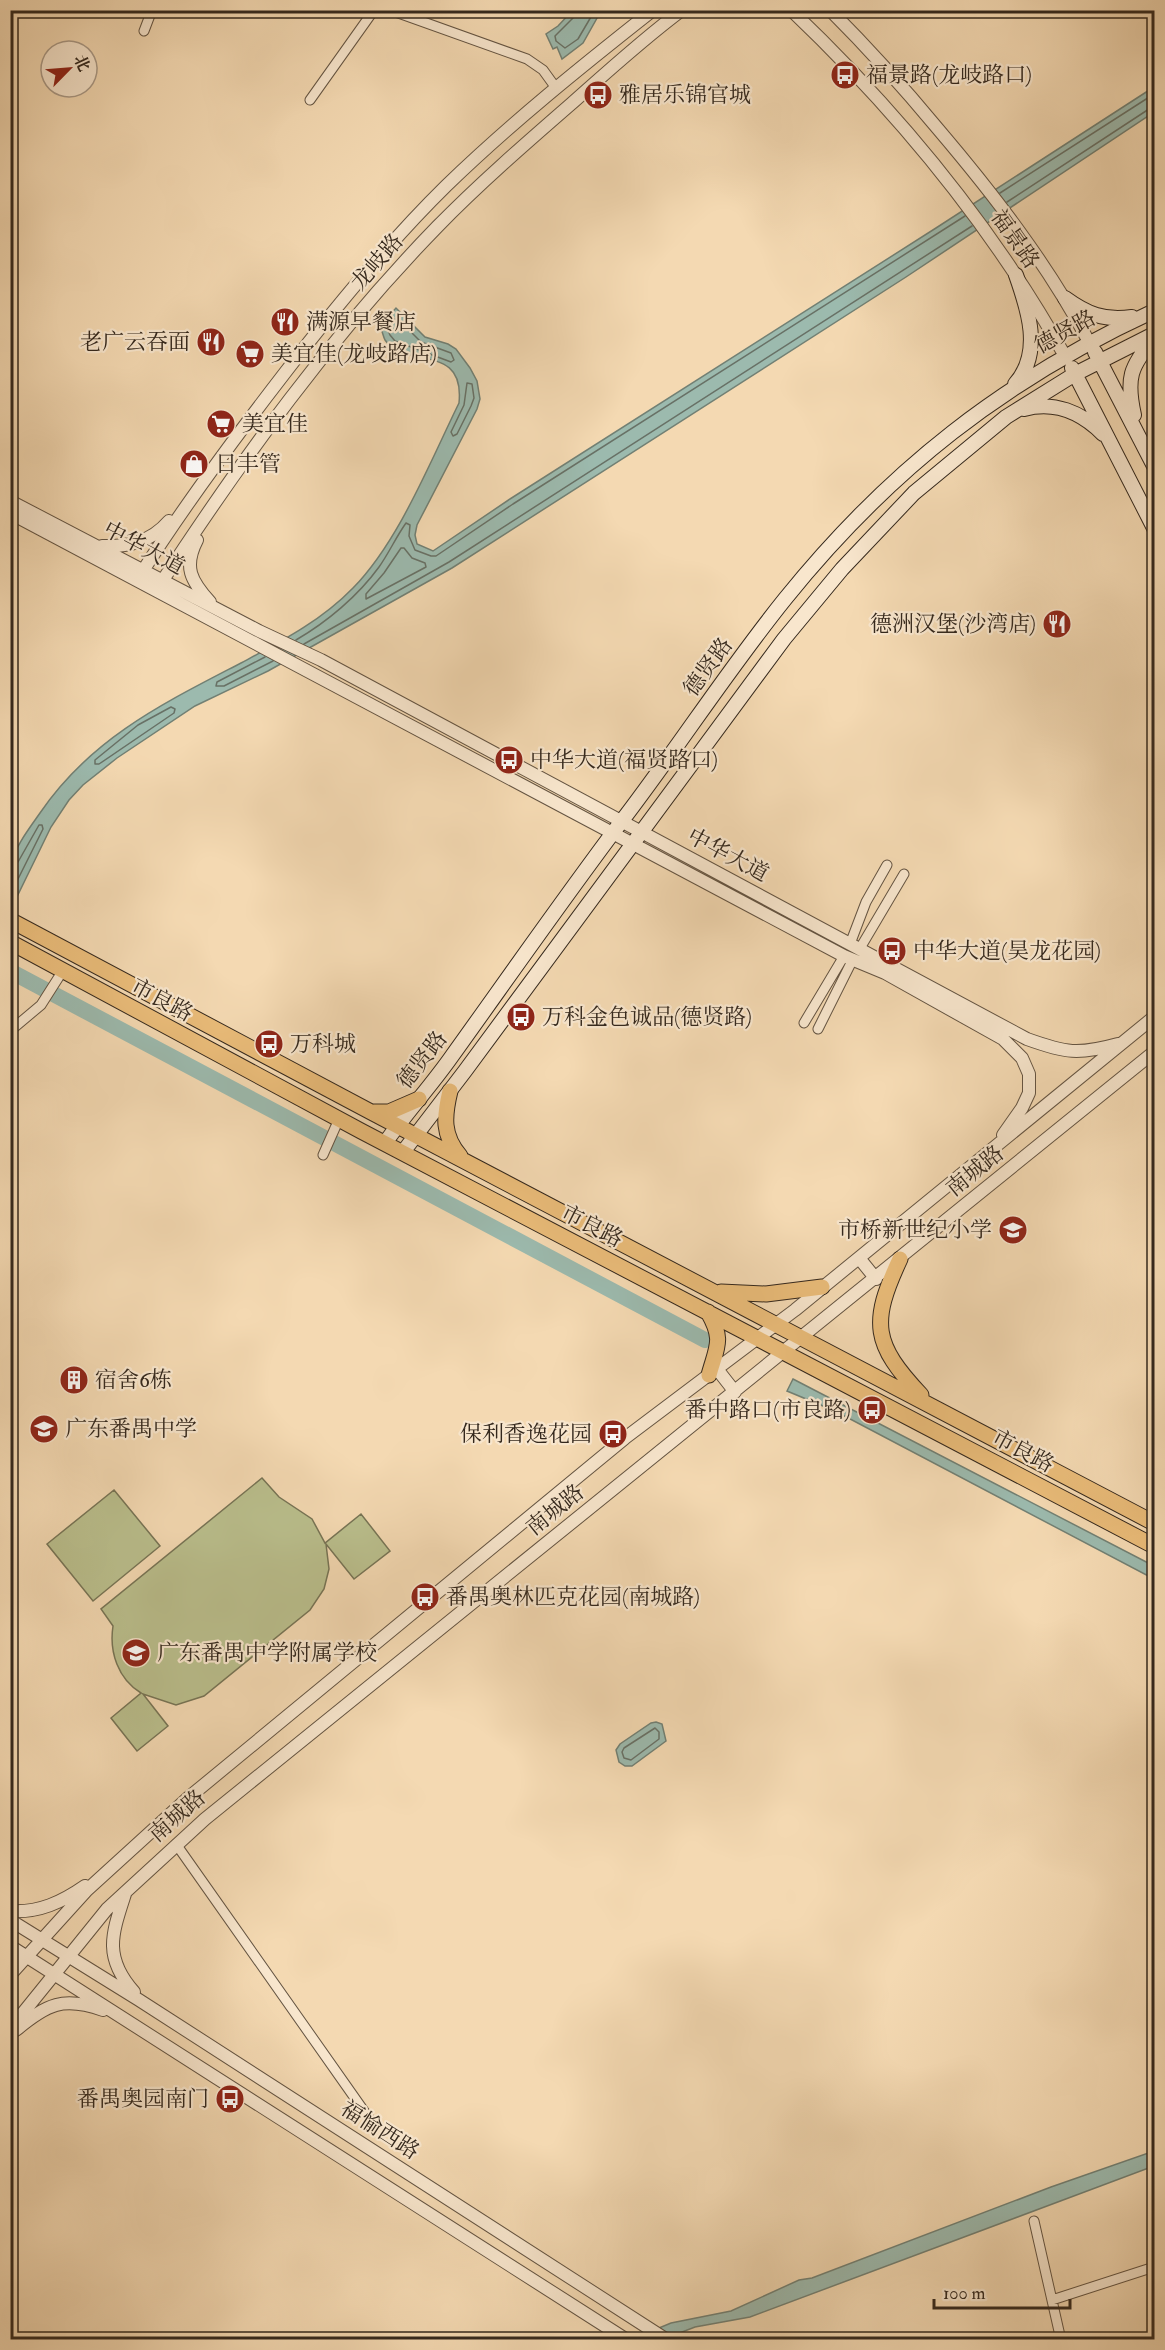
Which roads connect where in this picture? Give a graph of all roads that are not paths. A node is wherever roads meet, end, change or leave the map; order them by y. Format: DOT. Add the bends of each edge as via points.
graph roads {
  1 [pos="152,10"];
  2 [pos="374,10"];
  3 [pos="390,10"];
  4 [pos="653,10"];
  5 [pos="682,10"];
  6 [pos="786,10"];
  7 [pos="831,10"];
  8 [pos="795,14"];
  9 [pos="144,32"];
  10 [pos="555,88"];
  11 [pos="310,100"];
  12 [pos="1016,275"];
  13 [pos="1065,298"];
  14 [pos="1149,313"];
  15 [pos="1155,334"];
  16 [pos="1155,339"];
  17 [pos="1089,342"];
  18 [pos="1065,356"];
  19 [pos="1099,360"];
  20 [pos="1075,374"];
  21 [pos="1009,390"];
  22 [pos="1016,411"];
  23 [pos="1137,432"];
  24 [pos="1112,444"];
  25 [pos="1155,466"];
  26 [pos="209,474"];
  27 [pos="224,490"];
  28 [pos="10,501"];
  29 [pos="10,513"];
  30 [pos="1155,528"];
  31 [pos="96,546"];
  32 [pos="141,575"];
  33 [pos="159,585"];
  34 [pos="217,609"];
  35 [pos="622,822"];
  36 [pos="642,833"];
  37 [pos="612,834"];
  38 [pos="633,844"];
  39 [pos="677,851"];
  40 [pos="669,864"];
  41 [pos="887,865"];
  42 [pos="904,874"];
  43 [pos="15,922"];
  44 [pos="10,942"];
  45 [pos="851,953"];
  46 [pos="59,975"];
  47 [pos="1155,1017"];
  48 [pos="804,1023"];
  49 [pos="818,1029"];
  50 [pos="10,1031"];
  51 [pos="1005,1034"];
  52 [pos="1123,1042"];
  53 [pos="1155,1052"];
  54 [pos="450,1091"];
  55 [pos="419,1099"];
  56 [pos="371,1112"];
  57 [pos="338,1123"];
  58 [pos="397,1126"];
  59 [pos="415,1135"];
  60 [pos="385,1143"];
  61 [pos="995,1146"];
  62 [pos="403,1152"];
  63 [pos="323,1155"];
  64 [pos="464,1161"];
  65 [pos="859,1258"];
  66 [pos="900,1259"];
  67 [pos="876,1279"];
  68 [pos="822,1287"];
  69 [pos="714,1292"];
  70 [pos="708,1312"];
  71 [pos="776,1324"];
  72 [pos="803,1337"];
  73 [pos="758,1338"];
  74 [pos="785,1352"];
  75 [pos="713,1372"];
  76 [pos="735,1392"];
  77 [pos="930,1403"];
  78 [pos="1155,1523"];
  79 [pos="1155,1546"];
  80 [pos="176,1844"];
  81 [pos="105,1872"];
  82 [pos="126,1891"];
  83 [pos="10,1911"];
  84 [pos="10,1920"];
  85 [pos="43,1940"];
  86 [pos="10,1946"];
  87 [pos="28,1957"];
  88 [pos="70,1957"];
  89 [pos="10,1975"];
  90 [pos="55,1975"];
  91 [pos="162,2015"];
  92 [pos="127,2019"];
  93 [pos="10,2029"];
  94 [pos="10,2035"];
  95 [pos="371,2121"];
  96 [pos="1034,2221"];
  97 [pos="1155,2267"];
  98 [pos="1052,2300"];
  99 [pos="624,2337"];
  100 [pos="667,2340"];
  101 [pos="1061,2340"];
  1 -- 9 [label="street"];
  2 -- 11 [label="street"];
  3 -- 10 [label="street" via="527,59 543,70"];
  4 -- 10 [label="street, 龙岐路"];
  5 -- 27 [label="street, 龙岐路" via="513,154 435,229 326,352"];
  6 -- 8 [label="street, 福景路"];
  7 -- 13 [label="street, 福景路" via="988,189"];
  8 -- 12 [label="street, 福景路" via="874,93 965,204"];
  10 -- 26 [label="street, 龙岐路" via="471,162 394,240"];
  12 -- 18 [label="street, 福景路"];
  12 -- 21 [label="main road" via="1029,316 1031,339 1021,377"];
  13 -- 14 [label="main road" via="1096,316 1121,319"];
  13 -- 17 [label="street, 福景路"];
  14 -- 17 [label="main road, 德贤路"];
  15 -- 19 [label="main road, 德贤路"];
  16 -- 23 [label="main road" via="1137,359 1130,377"];
  17 -- 18 [label="main road, 德贤路"];
  17 -- 19 [label="main road, 福景路"];
  18 -- 20 [label="main road, 福景路"];
  18 -- 21 [label="main road, 德贤路"];
  19 -- 20 [label="main road, 德贤路"];
  19 -- 23 [label="main road, 福景路"];
  20 -- 22 [label="main road, 德贤路"];
  20 -- 24 [label="main road, 福景路"];
  21 -- 35 [label="main road, 德贤路" via="898,476 824,553 765,625"];
  22 -- 24 [label="main road" via="1038,405 1079,414"];
  22 -- 36 [label="main road, 德贤路" via="914,493 842,569 784,639"];
  23 -- 25 [label="main road, 福景路"];
  24 -- 30 [label="main road, 福景路"];
  26 -- 31 [label="street" via="157,533 128,546"];
  26 -- 32 [label="street, 龙岐路"];
  27 -- 33 [label="street, 龙岐路"];
  27 -- 34 [label="street" via="189,564 195,583"];
  28 -- 31 [label="street, 中华大道"];
  29 -- 32 [label="street, 中华大道"];
  31 -- 32 [label="street, 中华大道"];
  32 -- 33 [label="street, 中华大道"];
  33 -- 34 [label="street, 中华大道"];
  33 -- 37 [label="street, 中华大道" via="242,637"];
  34 -- 35 [label="street, 中华大道" via="321,660"];
  35 -- 36 [label="street, 中华大道"];
  35 -- 37 [label="main road, 德贤路"];
  36 -- 38 [label="main road, 德贤路"];
  36 -- 39 [label="street, 中华大道"];
  37 -- 38 [label="street, 中华大道"];
  37 -- 55 [label="main road, 德贤路"];
  38 -- 40 [label="street, 中华大道"];
  38 -- 54 [label="main road, 德贤路"];
  39 -- 40 [label="street"];
  39 -- 45 [label="street, 中华大道"];
  40 -- 45 [label="street, 中华大道"];
  41 -- 45 [label="street" via="866,902"];
  42 -- 45 [label="street"];
  43 -- 56 [label="highway, 市良路"];
  44 -- 46 [label="highway, 市良路"];
  45 -- 48 [label="street"];
  45 -- 49 [label="street"];
  45 -- 51 [label="street, 中华大道"];
  46 -- 50 [label="street" via="41,1005"];
  46 -- 57 [label="highway, 市良路"];
  47 -- 52 [label="street, 南城路"];
  51 -- 52 [label="street, 中华大道" via="1079,1053"];
  51 -- 61 [label="street, 中华大道" via="1029,1074 1029,1093"];
  52 -- 61 [label="street, 南城路"];
  53 -- 66 [label="street, 南城路"];
  54 -- 59 [label="main road, 德贤路"];
  54 -- 64 [label="highway" via="444,1125 452,1147"];
  55 -- 56 [label="highway" via="389,1112"];
  55 -- 58 [label="main road, 德贤路"];
  56 -- 58 [label="highway, 市良路"];
  57 -- 60 [label="highway, 市良路"];
  57 -- 63 [label="street"];
  58 -- 59 [label="highway, 市良路"];
  58 -- 60 [label="main road, 德贤路"];
  59 -- 62 [label="main road, 德贤路"];
  59 -- 64 [label="highway, 市良路"];
  60 -- 62 [label="highway, 市良路"];
  61 -- 65 [label="street, 南城路"];
  62 -- 70 [label="highway, 市良路"];
  64 -- 69 [label="highway, 市良路"];
  65 -- 67 [label="street"];
  65 -- 68 [label="street, 南城路"];
  66 -- 67 [label="street, 南城路"];
  66 -- 77 [label="highway" via="881,1308 883,1343 898,1370"];
  67 -- 72 [label="street, 南城路"];
  68 -- 69 [label="highway" via="766,1294"];
  68 -- 71 [label="street, 南城路"];
  69 -- 71 [label="highway, 市良路"];
  70 -- 73 [label="highway, 市良路"];
  70 -- 75 [label="highway" via="718,1329"];
  71 -- 72 [label="highway, 市良路"];
  71 -- 73 [label="street, 南城路"];
  72 -- 74 [label="street, 南城路"];
  72 -- 77 [label="highway, 市良路"];
  73 -- 74 [label="highway, 市良路"];
  73 -- 75 [label="street, 南城路"];
  74 -- 76 [label="street, 南城路"];
  74 -- 79 [label="highway, 市良路"];
  75 -- 76 [label="street"];
  75 -- 81 [label="street, 南城路" via="625,1438 188,1798"];
  76 -- 80 [label="street, 南城路"];
  77 -- 78 [label="highway, 市良路"];
  80 -- 82 [label="street, 南城路"];
  80 -- 95 [label="street"];
  81 -- 83 [label="street" via="56,1903 30,1911"];
  81 -- 85 [label="street, 南城路"];
  82 -- 88 [label="street, 南城路"];
  82 -- 91 [label="street" via="112,1938 114,1959 125,1982"];
  84 -- 85 [label="street, 福愉西路"];
  85 -- 87 [label="street, 南城路"];
  85 -- 88 [label="street, 福愉西路"];
  86 -- 87 [label="street, 福愉西路"];
  87 -- 89 [label="street, 南城路"];
  87 -- 90 [label="street, 福愉西路"];
  88 -- 90 [label="street, 南城路"];
  88 -- 91 [label="street, 福愉西路"];
  90 -- 92 [label="street, 福愉西路"];
  90 -- 93 [label="street, 南城路"];
  91 -- 100 [label="street, 福愉西路"];
  92 -- 94 [label="street" via="87,2005 60,2003 46,2007"];
  92 -- 99 [label="street, 福愉西路"];
  96 -- 98 [label="street"];
  97 -- 98 [label="street"];
  98 -- 101 [label="street"];
}
